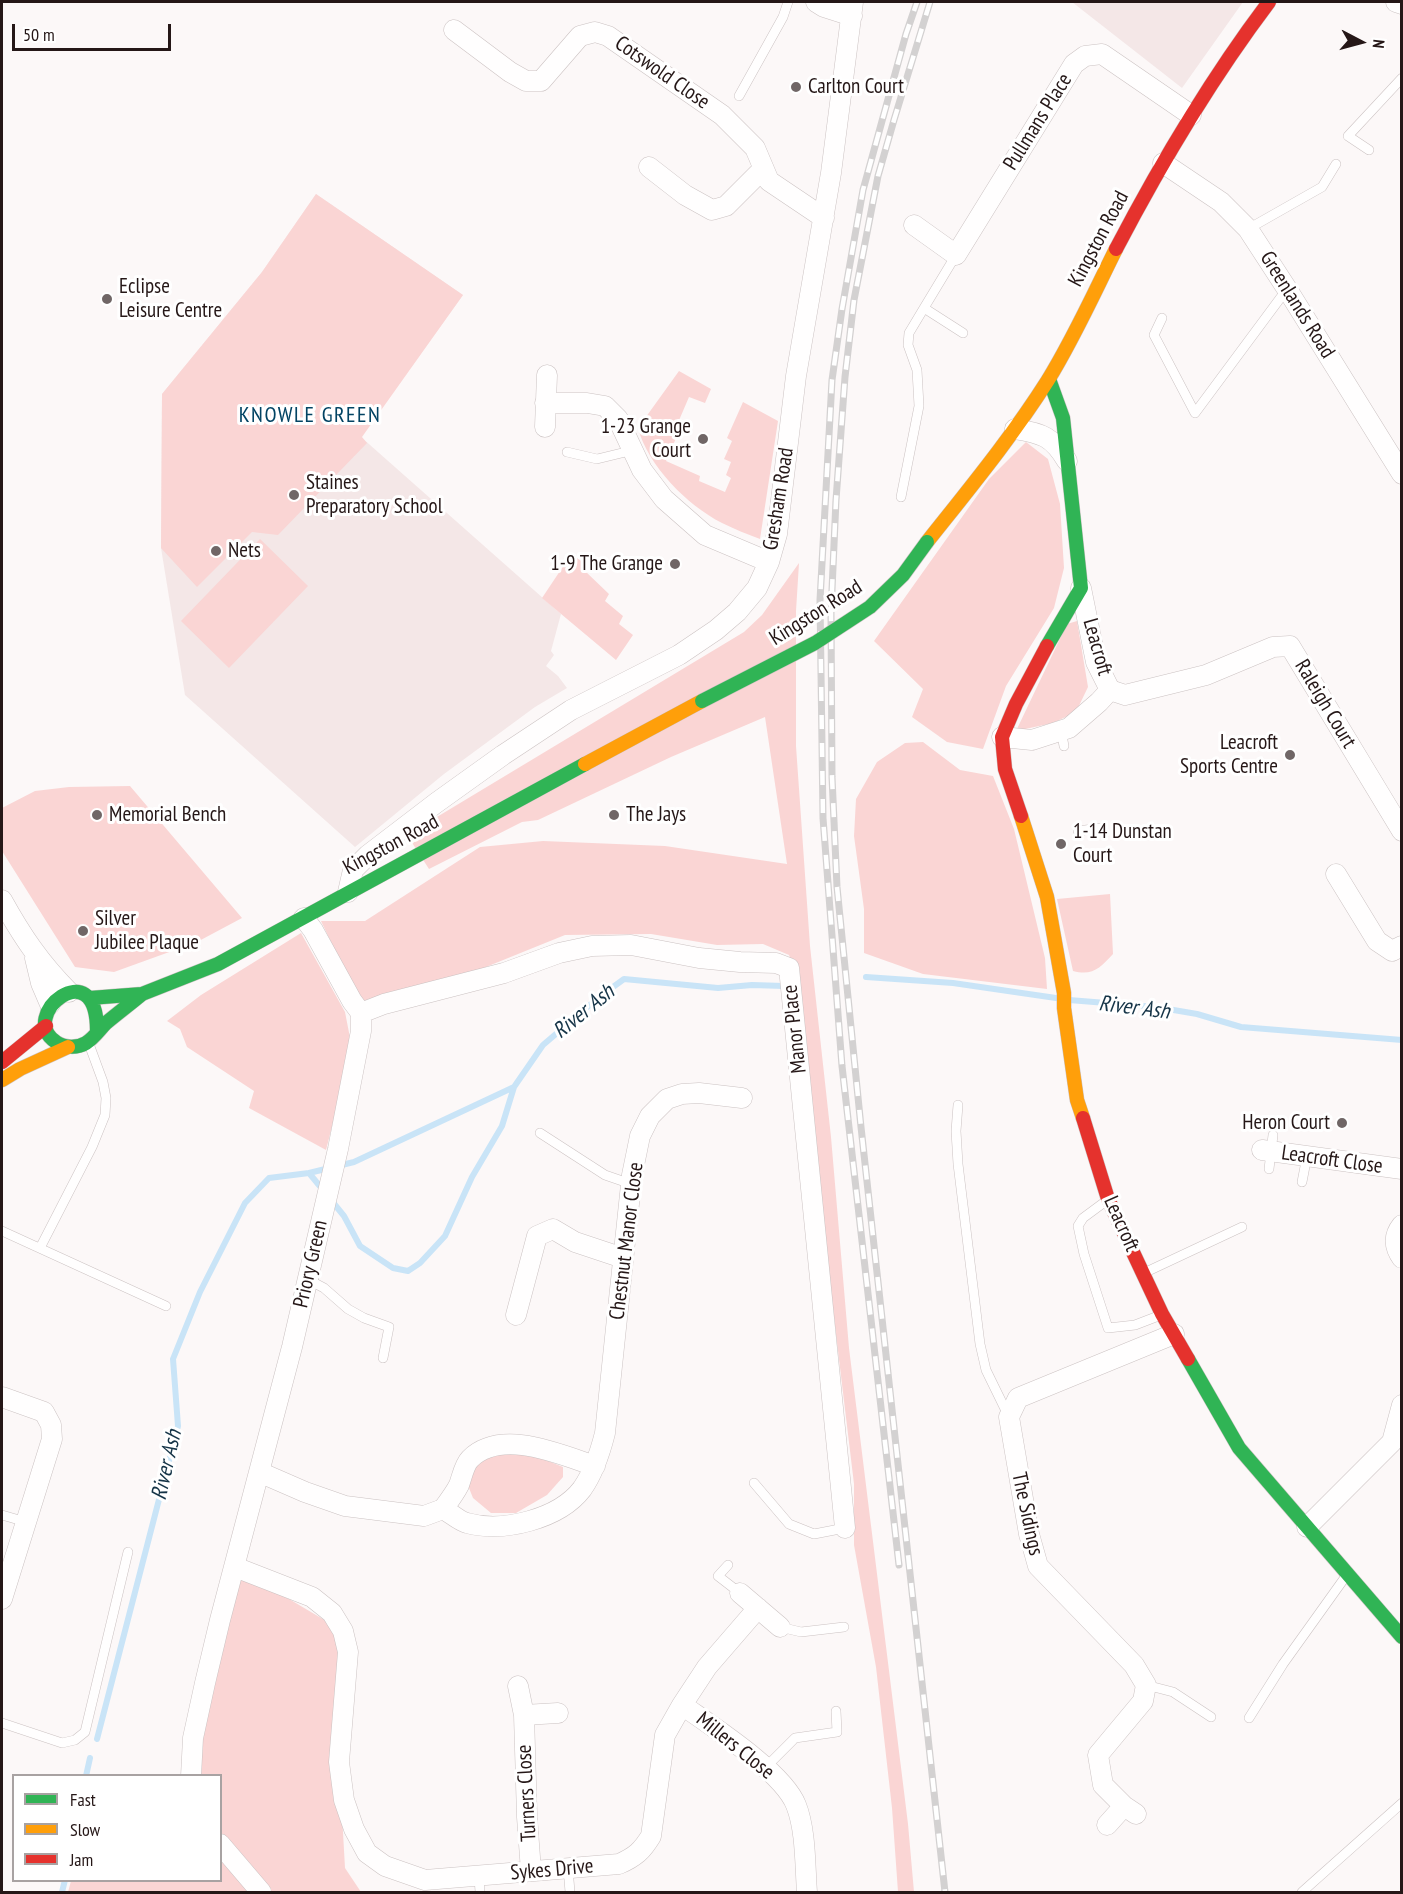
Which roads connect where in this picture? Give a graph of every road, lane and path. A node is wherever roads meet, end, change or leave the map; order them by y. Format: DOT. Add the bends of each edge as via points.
graph roads {
  1 [pos="788,2"];
  2 [pos="816,2"];
  3 [pos="1396,2"];
  4 [pos="1401,4"];
  5 [pos="1263,6"];
  6 [pos="853,9"];
  7 [pos="454,30"];
  8 [pos="1401,78"];
  9 [pos="739,96"];
  10 [pos="1191,115"];
  11 [pos="1369,150"];
  12 [pos="1163,163"];
  13 [pos="1336,164"];
  14 [pos="649,166"];
  15 [pos="763,169"];
  16 [pos="824,218"];
  17 [pos="914,225"];
  18 [pos="1248,229"];
  19 [pos="956,255"];
  20 [pos="1287,289"];
  21 [pos="924,308"];
  22 [pos="1162,318"];
  23 [pos="963,333"];
  24 [pos="547,375"];
  25 [pos="1049,379"];
  26 [pos="546,403"];
  27 [pos="545,427"];
  28 [pos="1015,429"];
  29 [pos="634,450"];
  30 [pos="567,452"];
  31 [pos="1067,461"];
  32 [pos="1401,474"];
  33 [pos="901,497"];
  34 [pos="769,562"];
  35 [pos="1081,588"];
  36 [pos="1110,690"];
  37 [pos="1002,737"];
  38 [pos="1101,828"];
  39 [pos="1078,831"];
  40 [pos="1401,831"];
  41 [pos="1336,874"];
  42 [pos="348,892"];
  43 [pos="2,900"];
  44 [pos="304,918"];
  45 [pos="1401,946"];
  46 [pos="33,950"];
  47 [pos="69,992"];
  48 [pos="142,994"];
  49 [pos="90,998"];
  50 [pos="50,1004"];
  51 [pos="361,1013"];
  52 [pos="46,1026"];
  53 [pos="93,1036"];
  54 [pos="68,1047"];
  55 [pos="2,1062"];
  56 [pos="2,1080"];
  57 [pos="742,1098"];
  58 [pos="958,1105"];
  59 [pos="540,1133"];
  60 [pos="1269,1152"];
  61 [pos="1307,1156"];
  62 [pos="1401,1169"];
  63 [pos="1302,1182"];
  64 [pos="631,1184"];
  65 [pos="1108,1199"];
  66 [pos="1401,1224"];
  67 [pos="1242,1227"];
  68 [pos="2,1231"];
  69 [pos="40,1248"];
  70 [pos="623,1258"];
  71 [pos="1401,1258"];
  72 [pos="1143,1273"];
  73 [pos="307,1279"];
  74 [pos="166,1306"];
  75 [pos="1162,1314"];
  76 [pos="516,1315"];
  77 [pos="1174,1334"];
  78 [pos="383,1358"];
  79 [pos="2,1397"];
  80 [pos="1401,1405"];
  81 [pos="1009,1418"];
  82 [pos="595,1466"];
  83 [pos="259,1472"];
  84 [pos="754,1483"];
  85 [pos="443,1509"];
  86 [pos="2,1515"];
  87 [pos="26,1522"];
  88 [pos="1307,1527"];
  89 [pos="845,1528"];
  90 [pos="128,1552"];
  91 [pos="728,1565"];
  92 [pos="235,1567"];
  93 [pos="1348,1574"];
  94 [pos="740,1593"];
  95 [pos="2,1599"];
  96 [pos="759,1608"];
  97 [pos="780,1627"];
  98 [pos="844,1627"];
  99 [pos="1401,1637"];
  100 [pos="1146,1685"];
  101 [pos="519,1686"];
  102 [pos="682,1705"];
  103 [pos="836,1711"];
  104 [pos="558,1713"];
  105 [pos="524,1715"];
  106 [pos="1211,1717"];
  107 [pos="1249,1718"];
  108 [pos="2,1723"];
  109 [pos="765,1768"];
  110 [pos="191,1774"];
  111 [pos="1401,1803"];
  112 [pos="1107,1825"];
  113 [pos="222,1846"];
  114 [pos="568,1867"];
  115 [pos="531,1871"];
  116 [pos="479,1885"];
  117 [pos="261,1893"];
  118 [pos="570,1893"];
  119 [pos="807,1893"];
  120 [pos="1302,1893"];
  1 -- 9 [label="lane"];
  2 -- 6 [label="street" via="824,7"];
  3 -- 4 [label="street"];
  5 -- 10 [label="street, Kingston Road"];
  6 -- 16 [label="street, Gresham Road"];
  7 -- 15 [label="street, Cotswold Close" via="526,81 541,81 580,36 596,32 608,36 722,115 755,148"];
  8 -- 11 [label="lane" via="1348,136"];
  10 -- 12 [label="street, Kingston Road"];
  10 -- 19 [label="street, Pullmans Place" via="1102,54 1086,56 1074,64"];
  12 -- 18 [label="street, Greenlands Road" via="1221,202"];
  12 -- 25 [label="street, Kingston Road"];
  13 -- 18 [label="lane" via="1322,187"];
  14 -- 15 [label="street" via="685,195 712,210 726,206"];
  15 -- 16 [label="street, Cotswold Close" via="769,181"];
  16 -- 34 [label="street, Gresham Road" via="796,376 777,534"];
  17 -- 19 [label="street"];
  18 -- 20 [label="street, Greenlands Road"];
  19 -- 21 [label="lane"];
  20 -- 22 [label="lane" via="1195,413 1154,335"];
  20 -- 32 [label="street, Greenlands Road"];
  21 -- 23 [label="lane"];
  21 -- 33 [label="lane" via="909,333 908,345 918,370 919,406"];
  24 -- 26 [label="street"];
  25 -- 28 [label="street, Kingston Road"];
  25 -- 31 [label="street, Leacroft" via="1063,418"];
  26 -- 27 [label="street"];
  26 -- 29 [label="street" via="605,406 618,419"];
  28 -- 31 [label="street" via="1047,436"];
  28 -- 42 [label="street, Kingston Road, bridge" via="903,575 870,607 815,643"];
  29 -- 30 [label="lane" via="597,459"];
  29 -- 34 [label="street" via="642,470 664,499 705,535"];
  31 -- 35 [label="street, Leacroft"];
  34 -- 42 [label="street, Gresham Road" via="757,588 716,630 679,655 571,710 503,754 368,855 353,870"];
  35 -- 36 [label="street, Leacroft" via="1096,663"];
  35 -- 37 [label="street, Leacroft" via="1016,704"];
  36 -- 37 [label="street, Leacroft" via="1062,738"];
  36 -- 40 [label="street, Raleigh Court" via="1125,695 1206,675 1273,647 1290,646"];
  37 -- 65 [label="street, Leacroft" via="1005,769 1034,837 1064,993 1077,1100"];
  38 -- 39 [label="lane"];
  41 -- 45 [label="street" via="1377,941 1392,951"];
  42 -- 44 [label="street, Kingston Road"];
  43 -- 46 [label="street"];
  44 -- 48 [label="street, Kingston Road" via="218,964"];
  44 -- 51 [label="street"];
  46 -- 47 [label="street"];
  46 -- 50 [label="street"];
  47 -- 49 [label="street"];
  47 -- 50 [label="street"];
  48 -- 49 [label="street, Kingston Road"];
  48 -- 53 [label="street, Kingston Road"];
  49 -- 53 [label="street" via="97,1015"];
  50 -- 52 [label="street"];
  51 -- 73 [label="street, Priory Green" via="339,1149"];
  51 -- 89 [label="street, Manor Place" via="592,946 631,945 699,958 776,963 789,968"];
  52 -- 54 [label="street" via="56,1043"];
  52 -- 55 [label="street"];
  53 -- 54 [label="street" via="76,1047"];
  53 -- 69 [label="lane" via="106,1098 105,1115"];
  54 -- 56 [label="street"];
  57 -- 64 [label="street, Chestnut Manor Close" via="699,1093 667,1099 650,1116 640,1137"];
  58 -- 81 [label="lane" via="958,1164 980,1344"];
  59 -- 64 [label="lane" via="605,1175"];
  60 -- 61 [label="street, Leacroft Close"];
  61 -- 62 [label="street, Leacroft Close"];
  61 -- 63 [label="lane"];
  64 -- 70 [label="street, Chestnut Manor Close"];
  65 -- 72 [label="street, Leacroft"];
  65 -- 75 [label="lane" via="1078,1226 1108,1328"];
  66 -- 71 [label="street" via="1395,1240"];
  67 -- 72 [label="lane"];
  68 -- 69 [label="lane"];
  69 -- 74 [label="lane"];
  70 -- 76 [label="street" via="575,1242 553,1229 537,1236"];
  70 -- 82 [label="street, Chestnut Manor Close" via="605,1433"];
  72 -- 75 [label="street, Leacroft"];
  73 -- 78 [label="lane" via="348,1309 389,1326"];
  73 -- 83 [label="street, Priory Green"];
  75 -- 77 [label="street, Leacroft"];
  77 -- 81 [label="street" via="1018,1398"];
  77 -- 88 [label="street, Leacroft" via="1239,1448"];
  79 -- 87 [label="street" via="44,1412 51,1425 52,1439"];
  80 -- 88 [label="street" via="1392,1442"];
  81 -- 100 [label="street, The Sidings" via="1038,1566 1134,1665"];
  82 -- 85 [label="street, Chestnut Manor Close" via="582,1489 568,1503 530,1522 507,1526 465,1523"];
  82 -- 85 [label="street" via="540,1449 511,1444 487,1447 468,1461 458,1488"];
  83 -- 85 [label="street" via="345,1506 424,1516"];
  83 -- 92 [label="street, Priory Green"];
  84 -- 89 [label="lane" via="789,1524 814,1534"];
  86 -- 87 [label="lane"];
  87 -- 95 [label="street"];
  88 -- 93 [label="street, Leacroft"];
  90 -- 108 [label="lane" via="85,1732 62,1743"];
  91 -- 94 [label="lane" via="718,1576"];
  92 -- 110 [label="street, Priory Green" via="193,1738"];
  92 -- 116 [label="street, Sykes Drive" via="312,1597 332,1613 343,1631 348,1652 339,1761 344,1800 367,1853 384,1866 425,1880"];
  93 -- 99 [label="street, Leacroft"];
  93 -- 107 [label="lane"];
  94 -- 96 [label="street"];
  96 -- 97 [label="street"];
  96 -- 102 [label="street, Sykes Drive" via="708,1667"];
  97 -- 98 [label="lane" via="801,1632"];
  100 -- 106 [label="lane" via="1173,1692"];
  100 -- 112 [label="street" via="1143,1701 1098,1755 1103,1785 1130,1810"];
  101 -- 105 [label="street, Turners Close"];
  102 -- 109 [label="street, Millers Close"];
  102 -- 114 [label="street, Sykes Drive" via="665,1735 655,1817 645,1846 619,1864"];
  103 -- 109 [label="lane" via="837,1732 795,1738"];
  104 -- 105 [label="street, Turners Close"];
  105 -- 115 [label="street, Turners Close"];
  109 -- 119 [label="street, Millers Close" via="789,1791 796,1806 802,1828"];
  111 -- 120 [label="lane"];
  113 -- 117 [label="street"];
  114 -- 115 [label="street, Sykes Drive"];
  114 -- 118 [label="lane"];
  115 -- 116 [label="street, Sykes Drive"];
}
